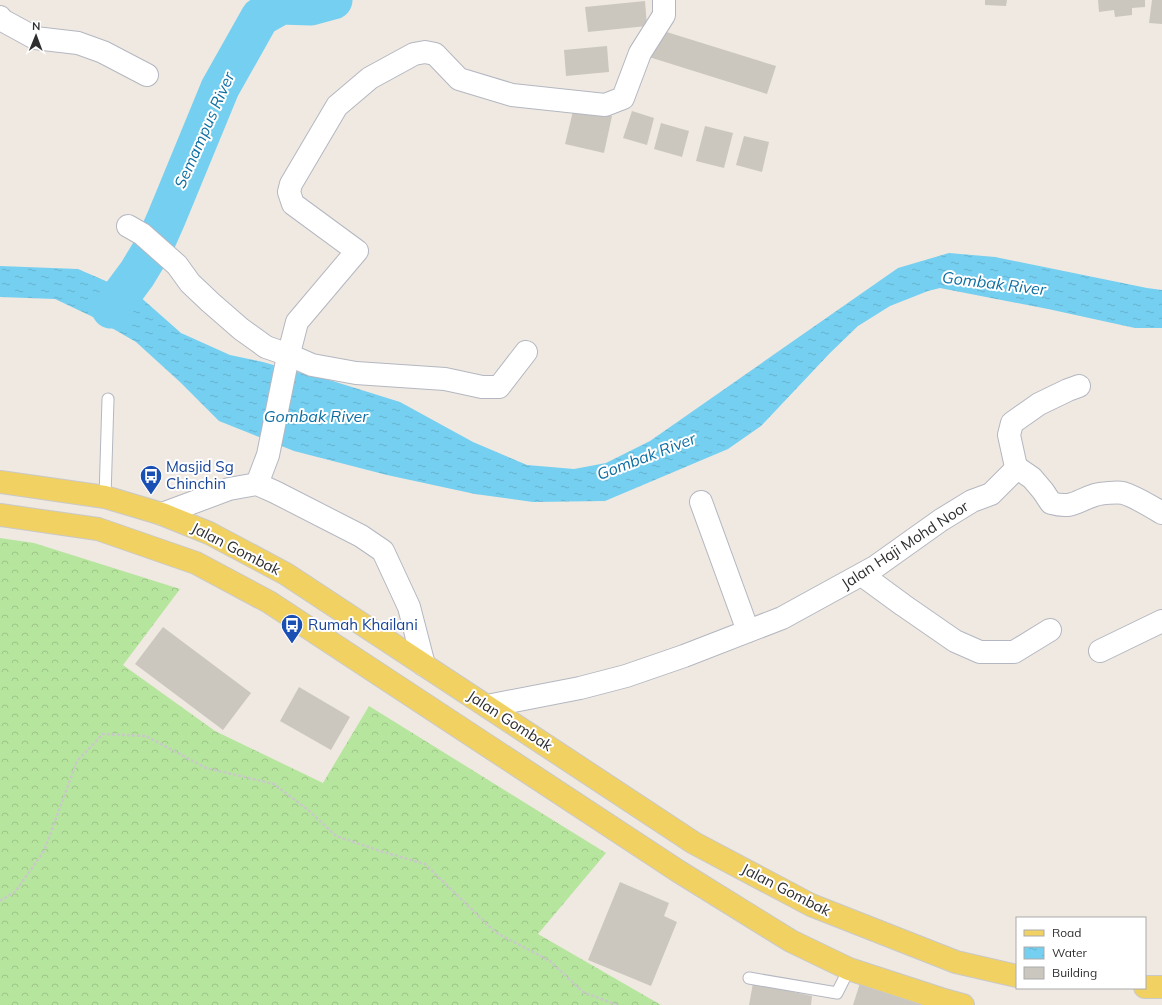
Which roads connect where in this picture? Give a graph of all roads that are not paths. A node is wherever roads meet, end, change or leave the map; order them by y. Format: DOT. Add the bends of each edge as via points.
graph roads {
  1 [pos="664,0"];
  2 [pos="0,17"];
  3 [pos="147,75"];
  4 [pos="135,230"];
  5 [pos="526,352"];
  6 [pos="288,358"];
  7 [pos="1079,386"];
  8 [pos="108,400"];
  9 [pos="1016,467"];
  10 [pos="0,482"];
  11 [pos="257,484"];
  12 [pos="105,497"];
  13 [pos="701,502"];
  14 [pos="1162,512"];
  15 [pos="162,514"];
  16 [pos="0,515"];
  17 [pos="862,574"];
  18 [pos="1162,621"];
  19 [pos="1050,630"];
  20 [pos="748,631"];
  21 [pos="1100,650"];
  22 [pos="424,665"];
  23 [pos="487,706"];
  24 [pos="849,969"];
  25 [pos="1016,976"];
  26 [pos="749,978"];
  27 [pos="1146,986"];
  28 [pos="1162,987"];
  29 [pos="964,1005"];
  1 -- 6 [label="street" via="664,15 640,53 623,98 605,105 512,95 459,79 434,54 425,52 414,54 370,78 337,106 291,184 289,192 293,204 357,251 297,322"];
  2 -- 3 [label="street" via="35,38 78,43 103,52"];
  4 -- 6 [label="street" via="177,265 190,283 241,329 266,347"];
  5 -- 6 [label="street" via="500,387 482,387 445,379 356,373"];
  6 -- 11 [label="street" via="268,455"];
  7 -- 9 [label="street" via="1039,404 1012,423 1009,435"];
  8 -- 12 [label="lane"];
  9 -- 14 [label="street" via="1032,478 1051,503 1071,505 1097,494 1122,493"];
  9 -- 17 [label="street, Jalan Haji Mohd Noor" via="991,494 972,501 941,520 875,568"];
  10 -- 12 [label="main road, Jalan Gombak"];
  11 -- 15 [label="street" via="229,489"];
  11 -- 22 [label="street" via="361,536 383,551 409,606"];
  12 -- 15 [label="main road, Jalan Gombak"];
  13 -- 20 [label="street"];
  15 -- 22 [label="main road, Jalan Gombak" via="210,533 286,574"];
  16 -- 24 [label="main road, Jalan Gombak" via="98,529 196,562 269,602 684,875 792,941"];
  17 -- 19 [label="street" via="955,642 980,652 1014,652"];
  17 -- 20 [label="street, Jalan Haji Mohd Noor" via="782,618"];
  18 -- 21 [label="street"];
  20 -- 23 [label="street, Jalan Haji Mohd Noor" via="626,676 580,688"];
  22 -- 23 [label="main road, Jalan Gombak"];
  23 -- 25 [label="main road, Jalan Gombak" via="694,843 811,905 956,962"];
  24 -- 26 [label="lane" via="837,992"];
  24 -- 29 [label="main road, Jalan Gombak"];
  27 -- 28 [label="main road"];
}
